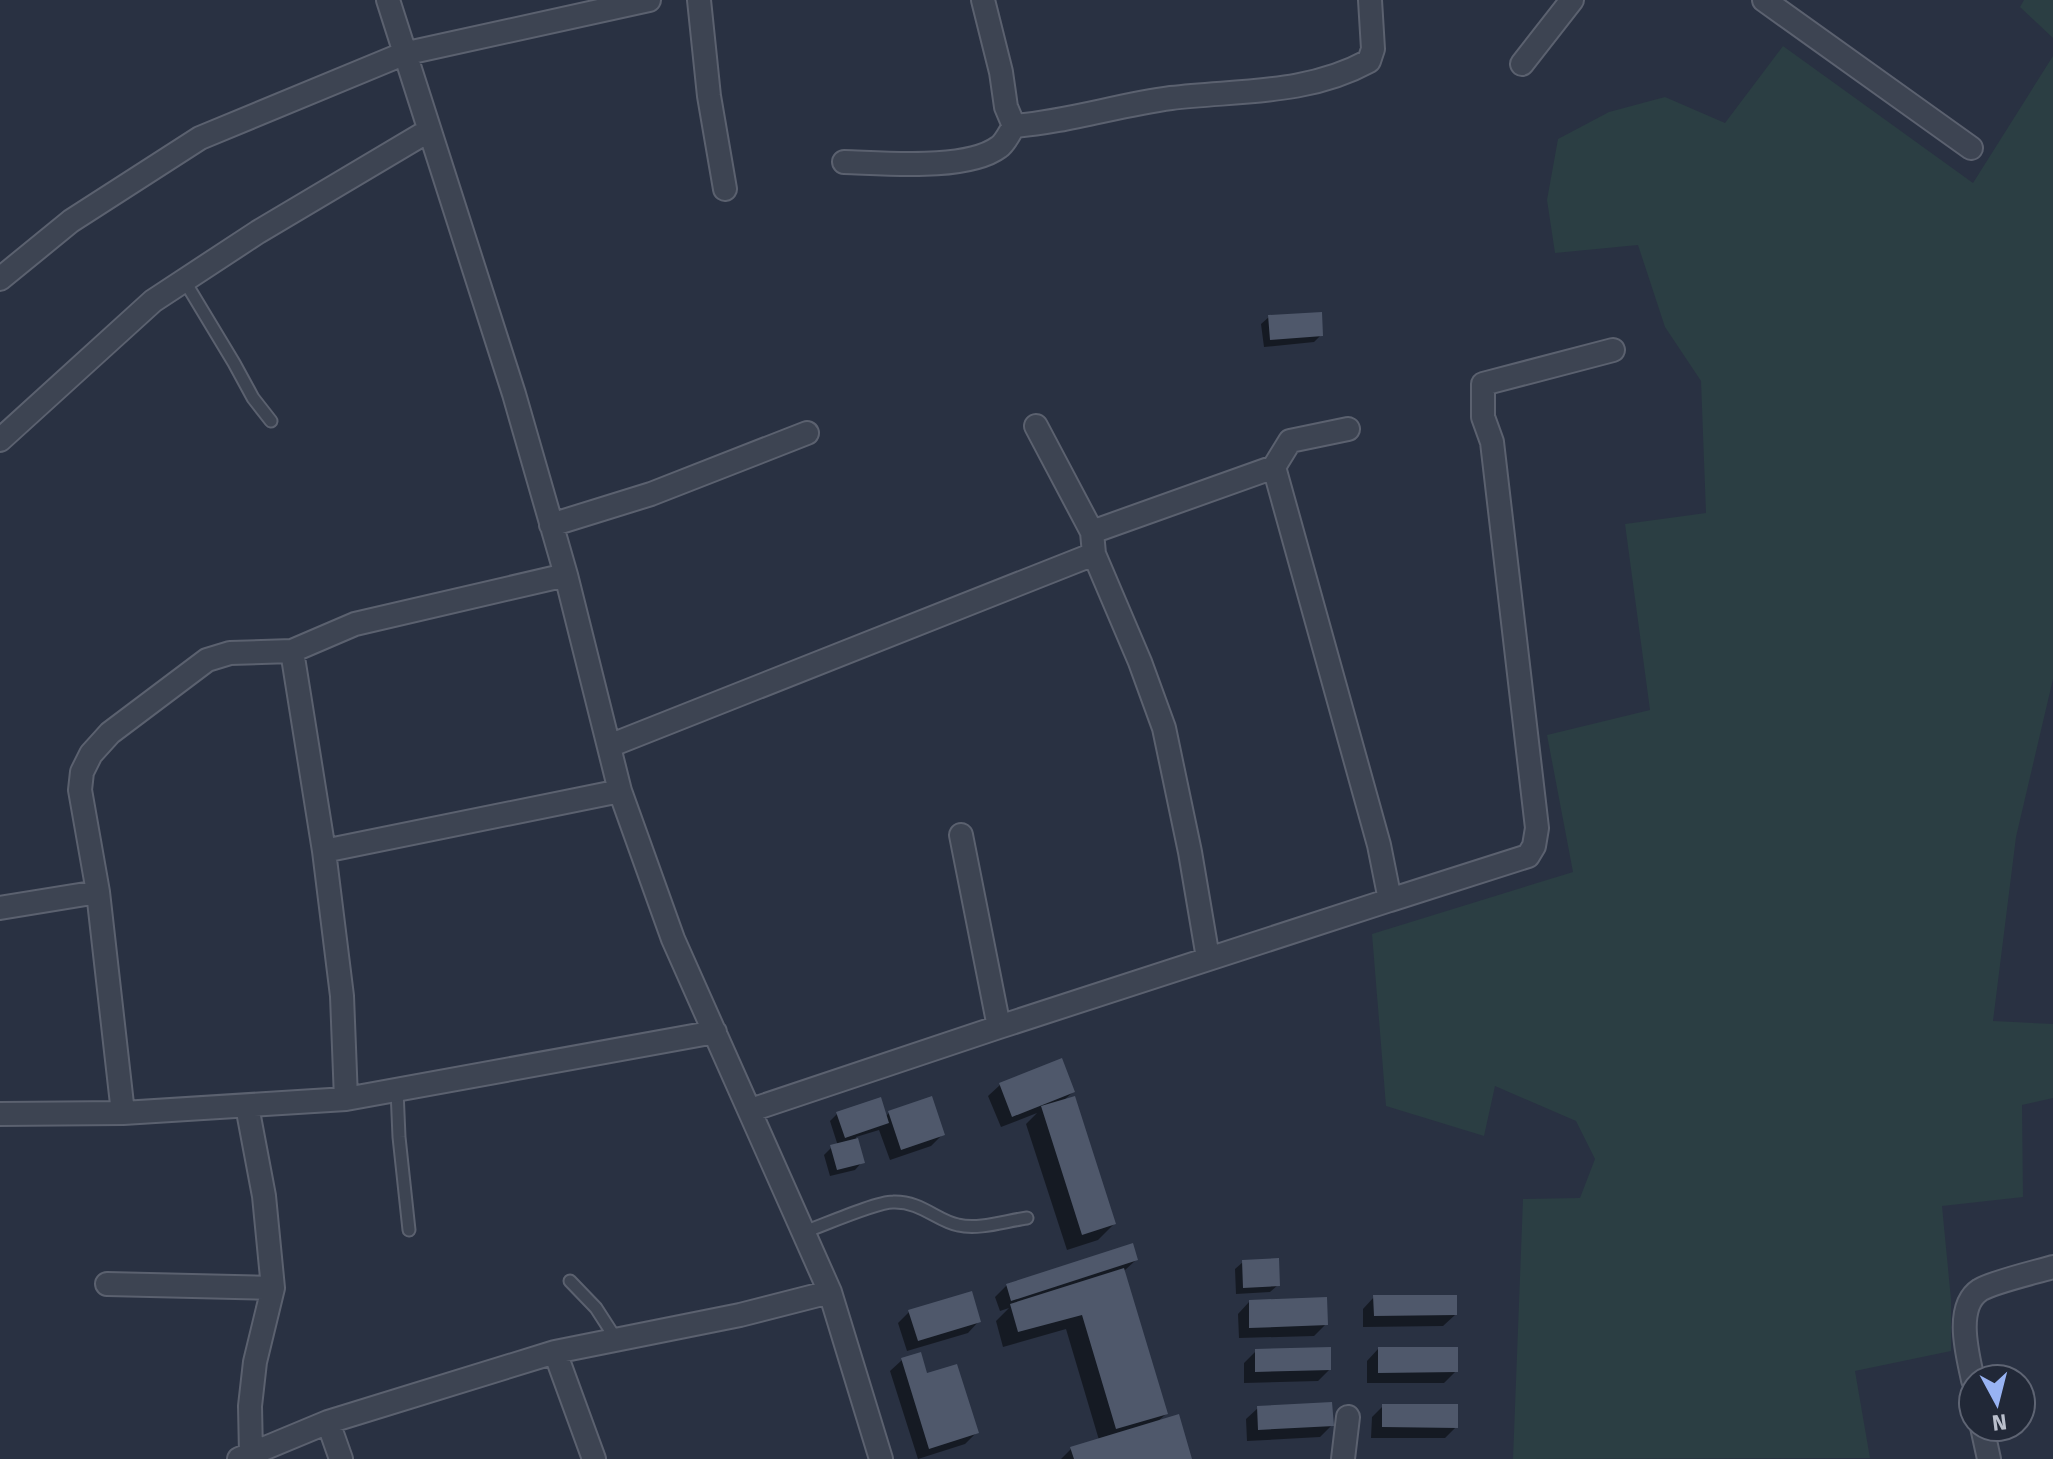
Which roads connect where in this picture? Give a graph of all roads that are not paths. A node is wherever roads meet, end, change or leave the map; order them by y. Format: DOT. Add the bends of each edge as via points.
graph roads {
  1 [pos="388,0"];
  2 [pos="649,0"];
  3 [pos="699,0"];
  4 [pos="983,0"];
  5 [pos="1370,0"];
  6 [pos="1572,0"];
  7 [pos="1764,0"];
  8 [pos="403,54"];
  9 [pos="1522,64"];
  10 [pos="1014,126"];
  11 [pos="428,131"];
  12 [pos="1971,148"];
  13 [pos="844,162"];
  14 [pos="725,189"];
  15 [pos="0,279"];
  16 [pos="184,280"];
  17 [pos="1613,350"];
  18 [pos="271,421"];
  19 [pos="1036,426"];
  20 [pos="1348,429"];
  21 [pos="807,433"];
  22 [pos="0,440"];
  23 [pos="1274,467"];
  24 [pos="551,525"];
  25 [pos="1093,543"];
  26 [pos="566,575"];
  27 [pos="292,651"];
  28 [pos="609,746"];
  29 [pos="620,791"];
  30 [pos="961,835"];
  31 [pos="324,851"];
  32 [pos="98,892"];
  33 [pos="1390,900"];
  34 [pos="0,908"];
  35 [pos="1208,958"];
  36 [pos="999,1027"];
  37 [pos="715,1032"];
  38 [pos="397,1090"];
  39 [pos="346,1099"];
  40 [pos="247,1106"];
  41 [pos="751,1110"];
  42 [pos="123,1113"];
  43 [pos="0,1114"];
  44 [pos="1027,1218"];
  45 [pos="409,1230"];
  46 [pos="804,1232"];
  47 [pos="2053,1267"];
  48 [pos="570,1281"];
  49 [pos="107,1284"];
  50 [pos="273,1288"];
  51 [pos="830,1292"];
  52 [pos="616,1339"];
  53 [pos="555,1352"];
  54 [pos="1969,1363"];
  55 [pos="1348,1417"];
  56 [pos="328,1422"];
  57 [pos="245,1457"];
  58 [pos="341,1459"];
  59 [pos="594,1459"];
  60 [pos="881,1459"];
  61 [pos="1343,1459"];
  1 -- 8 [label="street"];
  2 -- 8 [label="street"];
  3 -- 14 [label="street"];
  4 -- 10 [label="street"];
  5 -- 10 [label="street" via="1373,49 1369,61 1346,73 1282,90 1170,98"];
  6 -- 9 [label="street"];
  7 -- 12 [label="street"];
  8 -- 11 [label="street"];
  8 -- 15 [label="street" via="200,138 71,221"];
  10 -- 13 [label="street" via="999,147 970,158 934,164"];
  11 -- 16 [label="street"];
  11 -- 24 [label="street"];
  16 -- 18 [label="lane"];
  16 -- 22 [label="street" via="153,301"];
  17 -- 33 [label="street" via="1483,384 1537,828 1534,846 1528,856"];
  19 -- 25 [label="street"];
  20 -- 23 [label="street" via="1290,441"];
  21 -- 24 [label="street" via="651,494"];
  23 -- 25 [label="street"];
  23 -- 33 [label="street"];
  24 -- 26 [label="street"];
  25 -- 28 [label="street"];
  25 -- 35 [label="street" via="1164,728"];
  26 -- 27 [label="street" via="355,624"];
  26 -- 28 [label="street"];
  27 -- 31 [label="street"];
  27 -- 32 [label="street" via="230,653 207,660 110,733 91,754 80,790"];
  28 -- 29 [label="street"];
  29 -- 31 [label="street"];
  29 -- 37 [label="street" via="673,939"];
  30 -- 36 [label="street"];
  31 -- 39 [label="street" via="342,996"];
  32 -- 34 [label="street"];
  32 -- 42 [label="street"];
  33 -- 35 [label="street"];
  35 -- 36 [label="street"];
  36 -- 41 [label="street"];
  37 -- 38 [label="street"];
  37 -- 41 [label="street"];
  38 -- 39 [label="street"];
  38 -- 45 [label="lane"];
  39 -- 40 [label="street"];
  40 -- 42 [label="street"];
  40 -- 50 [label="street" via="264,1196"];
  41 -- 46 [label="street"];
  42 -- 43 [label="street"];
  44 -- 46 [label="lane" via="956,1225 909,1203 891,1201"];
  46 -- 51 [label="street"];
  47 -- 54 [label="street" via="1980,1290 1966,1319"];
  48 -- 52 [label="lane"];
  49 -- 50 [label="street"];
  50 -- 57 [label="street" via="255,1362"];
  51 -- 52 [label="street"];
  51 -- 60 [label="street"];
  52 -- 53 [label="street"];
  53 -- 56 [label="street"];
  53 -- 59 [label="street"];
  55 -- 61 [label="street"];
  56 -- 57 [label="street"];
  56 -- 58 [label="street"];
}
